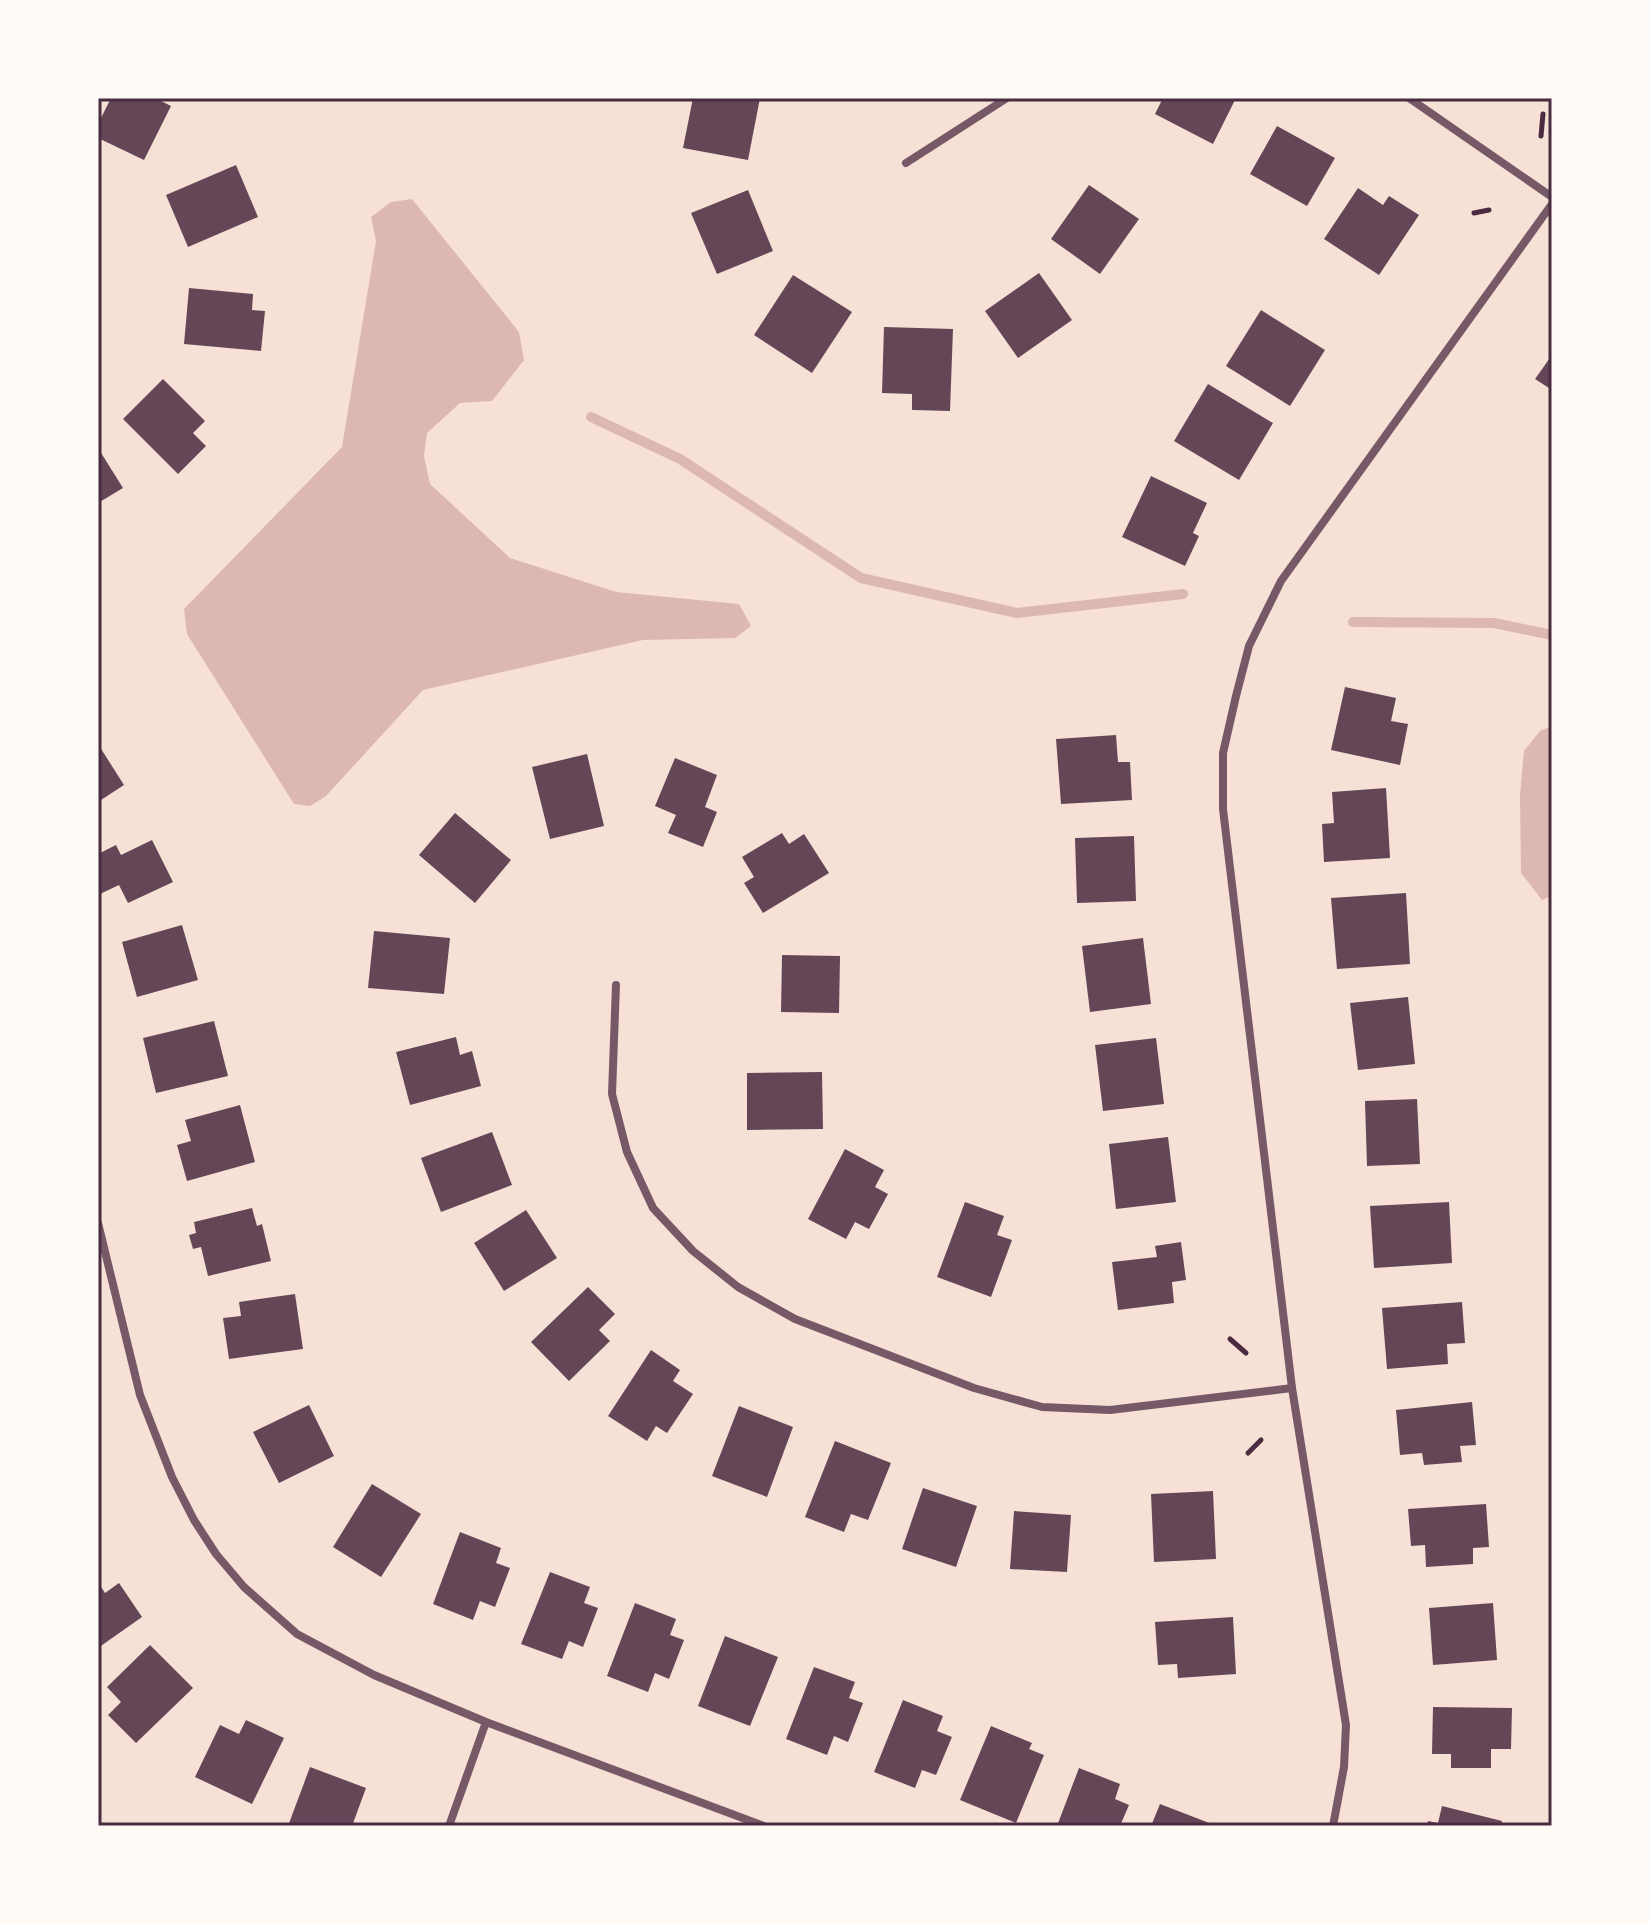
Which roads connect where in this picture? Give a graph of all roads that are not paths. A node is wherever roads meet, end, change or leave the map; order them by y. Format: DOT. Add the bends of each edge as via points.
graph roads {
  1 [pos="1007,98"];
  2 [pos="1409,98"];
  3 [pos="906,163"];
  4 [pos="1552,197"];
  5 [pos="1552,204"];
  6 [pos="616,985"];
  7 [pos="98,1223"];
  8 [pos="1292,1388"];
  9 [pos="486,1722"];
  10 [pos="449,1826"];
  11 [pos="764,1826"];
  12 [pos="1333,1826"];
  1 -- 3 [label="street"];
  2 -- 4 [label="street"];
  5 -- 8 [label="street" via="1281,581 1249,646 1223,753 1223,809"];
  6 -- 8 [label="street" via="612,1094 627,1152 653,1208 693,1251 738,1287 795,1319 974,1388 1042,1407 1110,1410"];
  7 -- 9 [label="street" via="140,1395 172,1477 216,1554 297,1634 374,1675"];
  8 -- 12 [label="street" via="1346,1725"];
  9 -- 10 [label="street"];
  9 -- 11 [label="street"];
}
